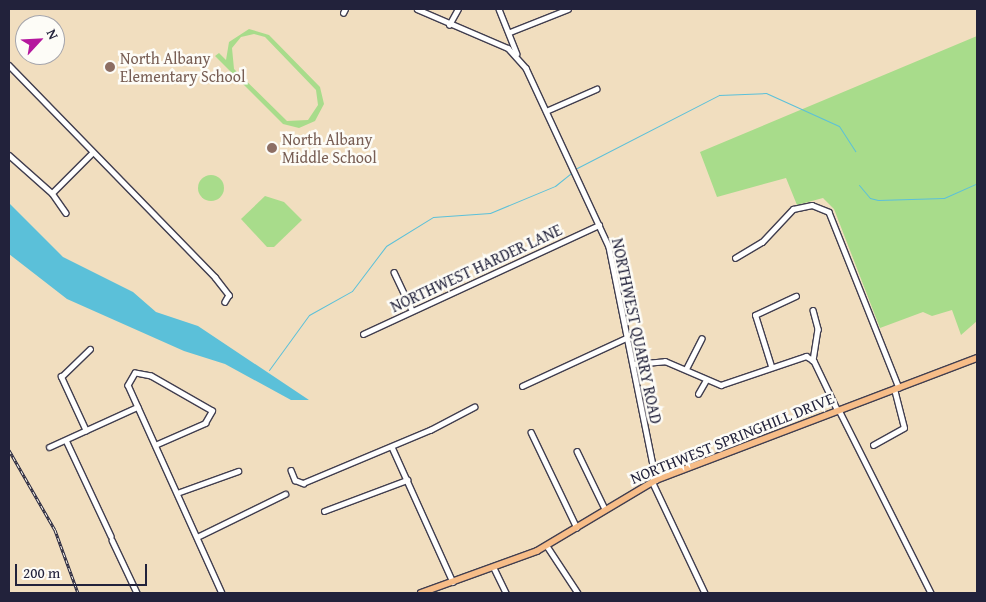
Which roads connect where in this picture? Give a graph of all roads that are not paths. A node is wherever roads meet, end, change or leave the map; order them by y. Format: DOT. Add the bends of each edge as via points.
graph roads {
  1 [pos="417,9"];
  2 [pos="458,9"];
  3 [pos="499,9"];
  4 [pos="568,9"];
  5 [pos="449,26"];
  6 [pos="510,32"];
  7 [pos="518,56"];
  8 [pos="9,65"];
  9 [pos="596,89"];
  10 [pos="546,111"];
  11 [pos="92,153"];
  12 [pos="9,155"];
  13 [pos="52,193"];
  14 [pos="66,213"];
  15 [pos="599,225"];
  16 [pos="735,258"];
  17 [pos="394,272"];
  18 [pos="796,296"];
  19 [pos="225,302"];
  20 [pos="412,310"];
  21 [pos="813,310"];
  22 [pos="363,334"];
  23 [pos="628,337"];
  24 [pos="701,339"];
  25 [pos="90,350"];
  26 [pos="977,358"];
  27 [pos="813,361"];
  28 [pos="633,364"];
  29 [pos="771,366"];
  30 [pos="686,369"];
  31 [pos="706,380"];
  32 [pos="522,386"];
  33 [pos="896,389"];
  34 [pos="698,394"];
  35 [pos="138,407"];
  36 [pos="474,407"];
  37 [pos="838,410"];
  38 [pos="86,431"];
  39 [pos="531,432"];
  40 [pos="66,440"];
  41 [pos="156,445"];
  42 [pos="873,445"];
  43 [pos="49,447"];
  44 [pos="392,447"];
  45 [pos="577,451"];
  46 [pos="291,470"];
  47 [pos="238,471"];
  48 [pos="407,480"];
  49 [pos="654,480"];
  50 [pos="177,493"];
  51 [pos="285,494"];
  52 [pos="605,509"];
  53 [pos="324,511"];
  54 [pos="577,528"];
  55 [pos="197,537"];
  56 [pos="547,546"];
  57 [pos="494,568"];
  58 [pos="453,582"];
  59 [pos="137,593"];
  60 [pos="222,593"];
  61 [pos="421,593"];
  62 [pos="506,593"];
  63 [pos="578,593"];
  64 [pos="705,593"];
  65 [pos="930,593"];
  1 -- 5 [label="street"];
  2 -- 5 [label="street"];
  3 -- 6 [label="street, NORTHWEST QUARRY ROAD"];
  4 -- 6 [label="street"];
  5 -- 7 [label="street"];
  6 -- 7 [label="street, NORTHWEST QUARRY ROAD"];
  7 -- 10 [label="street, NORTHWEST QUARRY ROAD"];
  8 -- 11 [label="street"];
  9 -- 10 [label="street"];
  10 -- 15 [label="street, NORTHWEST QUARRY ROAD"];
  11 -- 13 [label="street"];
  11 -- 19 [label="street" via="222,285 229,295"];
  12 -- 13 [label="street"];
  13 -- 14 [label="street"];
  15 -- 20 [label="street, NORTHWEST HARDER LANE"];
  15 -- 23 [label="street, NORTHWEST QUARRY ROAD" via="612,259"];
  16 -- 33 [label="street" via="762,242 793,209 818,206 836,221"];
  17 -- 20 [label="street"];
  18 -- 29 [label="street" via="755,315"];
  20 -- 22 [label="street, NORTHWEST HARDER LANE"];
  21 -- 27 [label="street" via="818,329"];
  23 -- 28 [label="street, NORTHWEST QUARRY ROAD"];
  23 -- 32 [label="street"];
  24 -- 30 [label="street"];
  25 -- 38 [label="street" via="61,377"];
  26 -- 33 [label="main road, NORTHWEST SPRINGHILL DRIVE"];
  27 -- 29 [label="street" via="801,356"];
  27 -- 37 [label="street"];
  28 -- 30 [label="street" via="660,360"];
  28 -- 49 [label="street, NORTHWEST QUARRY ROAD"];
  29 -- 31 [label="street" via="728,384"];
  30 -- 31 [label="street"];
  31 -- 34 [label="street"];
  33 -- 37 [label="main road, NORTHWEST SPRINGHILL DRIVE"];
  33 -- 42 [label="street" via="904,428"];
  35 -- 38 [label="street"];
  35 -- 41 [label="street"];
  35 -- 41 [label="street" via="128,381 138,372 212,411 205,424"];
  36 -- 44 [label="street"];
  37 -- 49 [label="main road, NORTHWEST SPRINGHILL DRIVE"];
  37 -- 65 [label="street"];
  38 -- 40 [label="street"];
  39 -- 54 [label="street"];
  40 -- 43 [label="street"];
  40 -- 59 [label="street"];
  41 -- 50 [label="street"];
  44 -- 46 [label="street" via="303,483 295,480"];
  44 -- 48 [label="street"];
  45 -- 52 [label="street"];
  47 -- 50 [label="street"];
  48 -- 53 [label="street"];
  48 -- 58 [label="street"];
  49 -- 52 [label="main road, NORTHWEST SPRINGHILL DRIVE"];
  49 -- 64 [label="street, NORTHWEST QUARRY ROAD"];
  50 -- 55 [label="street"];
  51 -- 55 [label="street"];
  52 -- 54 [label="main road, NORTHWEST SPRINGHILL DRIVE"];
  54 -- 56 [label="main road, NORTHWEST SPRINGHILL DRIVE"];
  55 -- 60 [label="street"];
  56 -- 57 [label="main road, NORTHWEST SPRINGHILL DRIVE"];
  56 -- 63 [label="street"];
  57 -- 58 [label="main road, NORTHWEST SPRINGHILL DRIVE"];
  57 -- 62 [label="street"];
  58 -- 61 [label="main road, NORTHWEST SPRINGHILL DRIVE"];
}
